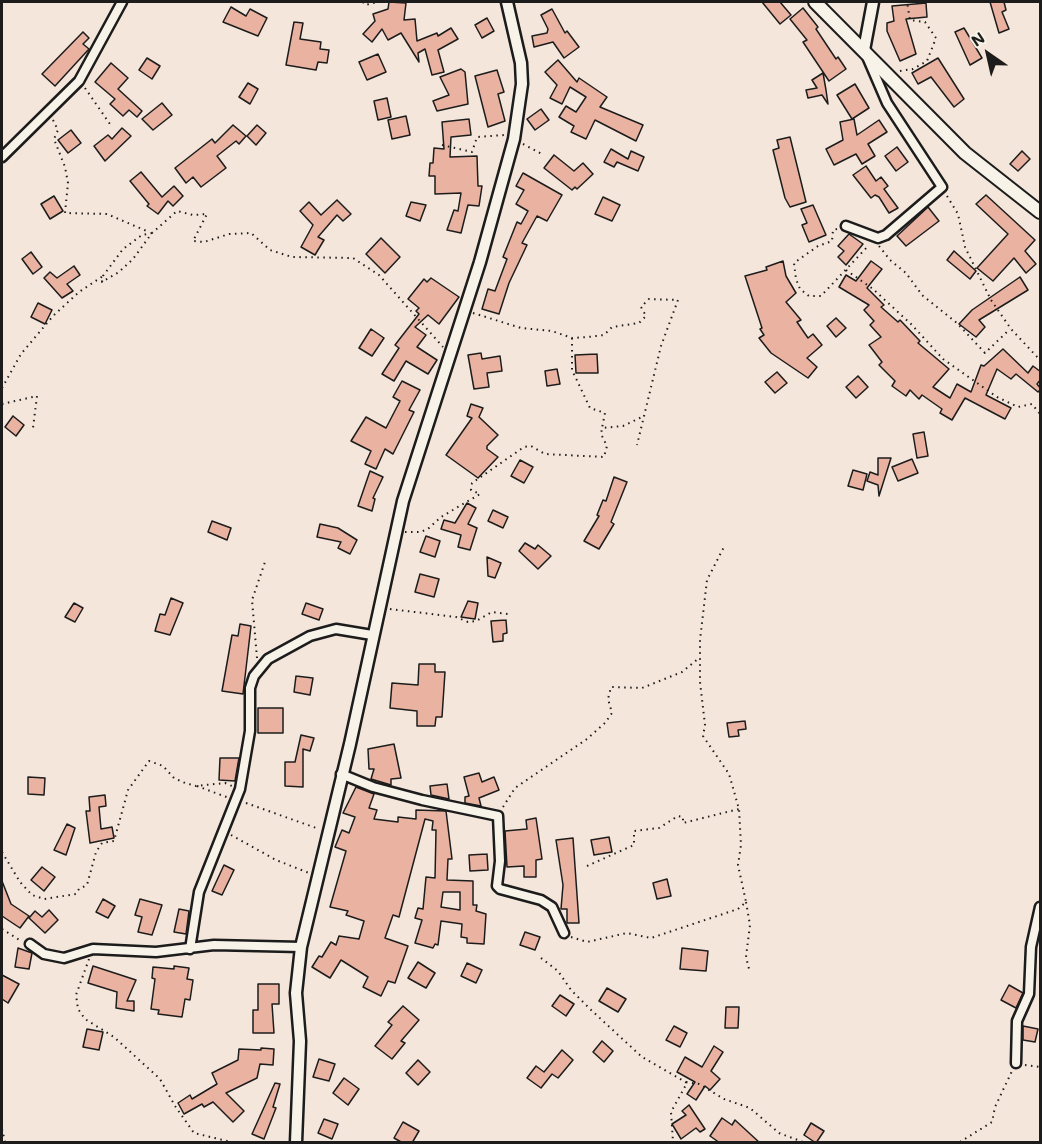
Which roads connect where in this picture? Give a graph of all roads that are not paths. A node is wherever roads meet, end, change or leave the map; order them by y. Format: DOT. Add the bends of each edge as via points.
graph roads {
  1 [pos="122,2"];
  2 [pos="507,2"];
  3 [pos="815,2"];
  4 [pos="873,2"];
  5 [pos="864,50"];
  6 [pos="2,157"];
  7 [pos="1041,212"];
  8 [pos="846,226"];
  9 [pos="372,635"];
  10 [pos="341,774"];
  11 [pos="1041,907"];
  12 [pos="564,933"];
  13 [pos="30,944"];
  14 [pos="301,947"];
  15 [pos="190,949"];
  16 [pos="1016,1063"];
  17 [pos="296,1143"];
  1 -- 6 [label="street" via="80,81"];
  2 -- 9 [label="street" via="521,63 514,139 492,223 396,530"];
  3 -- 5 [label="main road"];
  4 -- 5 [label="street"];
  5 -- 7 [label="main road" via="965,153"];
  5 -- 8 [label="street" via="887,104 942,187 886,235 878,238"];
  9 -- 10 [label="street"];
  9 -- 15 [label="street" via="328,631 290,646 259,667 250,688 250,731 240,789 199,892"];
  10 -- 12 [label="street" via="373,787 498,816 497,886 552,907"];
  10 -- 14 [label="street"];
  11 -- 16 [label="street" via="1031,947 1029,994 1017,1021"];
  13 -- 15 [label="street" via="64,958 107,949"];
  14 -- 15 [label="street" via="214,945"];
  14 -- 17 [label="street" via="296,984 300,1041"];
}
